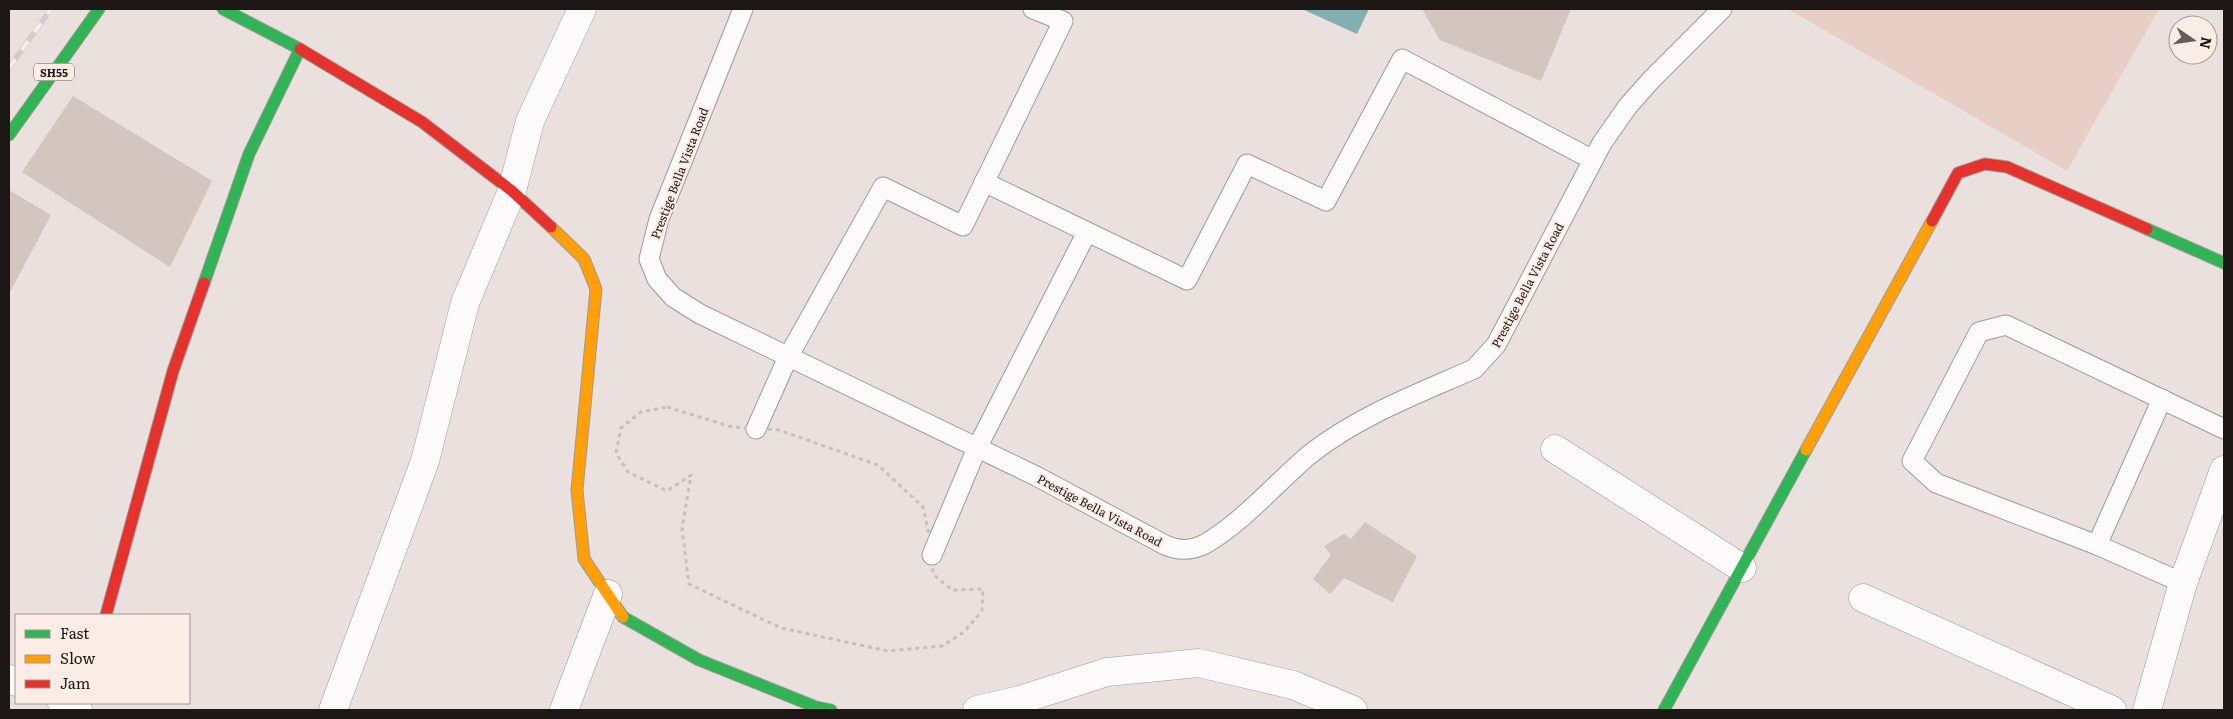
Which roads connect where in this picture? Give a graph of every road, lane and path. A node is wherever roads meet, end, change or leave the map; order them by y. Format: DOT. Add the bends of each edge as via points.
graph roads {
  1 [pos="99,9"];
  2 [pos="223,9"];
  3 [pos="582,9"];
  4 [pos="744,9"];
  5 [pos="1033,9"];
  6 [pos="1722,9"];
  7 [pos="300,50"];
  8 [pos="9,135"];
  9 [pos="1593,160"];
  10 [pos="984,182"];
  11 [pos="512,191"];
  12 [pos="1087,232"];
  13 [pos="2224,263"];
  14 [pos="788,357"];
  15 [pos="2162,400"];
  16 [pos="756,429"];
  17 [pos="2224,429"];
  18 [pos="977,448"];
  19 [pos="1555,449"];
  20 [pos="2224,470"];
  21 [pos="2097,545"];
  22 [pos="932,555"];
  23 [pos="1742,568"];
  24 [pos="2183,583"];
  25 [pos="608,594"];
  26 [pos="1863,598"];
  27 [pos="106,614"];
  28 [pos="64,704"];
  29 [pos="78,710"];
  30 [pos="333,710"];
  31 [pos="564,710"];
  32 [pos="831,710"];
  33 [pos="977,710"];
  34 [pos="1353,710"];
  35 [pos="1664,710"];
  36 [pos="2112,710"];
  37 [pos="2147,710"];
  1 -- 8 [label="street, SH55"];
  2 -- 7 [label="street"];
  3 -- 11 [label="street" via="530,121"];
  4 -- 14 [label="lane, Prestige Bella Vista Road" via="659,219 649,259 657,279 673,298"];
  5 -- 10 [label="lane" via="1063,21"];
  6 -- 9 [label="lane, Prestige Bella Vista Road" via="1628,106"];
  7 -- 11 [label="street" via="422,122"];
  7 -- 27 [label="street" via="249,154 176,361"];
  9 -- 12 [label="lane" via="1402,60 1326,202 1247,164 1188,280"];
  9 -- 18 [label="lane, Prestige Bella Vista Road" via="1496,346 1482,362 1474,369 1394,404 1345,430 1310,455 1206,543 1190,550 1165,545"];
  10 -- 12 [label="lane"];
  10 -- 14 [label="lane" via="963,226 882,187"];
  11 -- 25 [label="street" via="584,260 596,289 577,490 584,559"];
  11 -- 30 [label="street" via="464,303 425,461"];
  12 -- 18 [label="lane"];
  13 -- 23 [label="street" via="2007,167 1985,164 1958,173"];
  14 -- 16 [label="lane"];
  14 -- 18 [label="lane, Prestige Bella Vista Road"];
  15 -- 17 [label="lane"];
  15 -- 21 [label="lane"];
  15 -- 21 [label="lane" via="2006,325 1979,332 1912,461 1936,483"];
  16 -- 22 [label="path" via="779,430 878,465 924,507"];
  16 -- 22 [label="path" via="732,427 667,408 641,412 621,428 616,453 628,472 667,491 691,475 682,530 688,584 790,630 888,652 942,646 964,632 982,611 984,589 952,590 933,574"];
  18 -- 22 [label="lane"];
  19 -- 23 [label="street"];
  20 -- 24 [label="street"];
  21 -- 24 [label="lane"];
  23 -- 35 [label="street"];
  24 -- 37 [label="street"];
  25 -- 31 [label="street"];
  25 -- 32 [label="street" via="625,620 699,660 816,707"];
  26 -- 36 [label="street"];
  28 -- 29 [label="street"];
  33 -- 34 [label="street" via="1107,672 1199,664 1293,685"];
}
